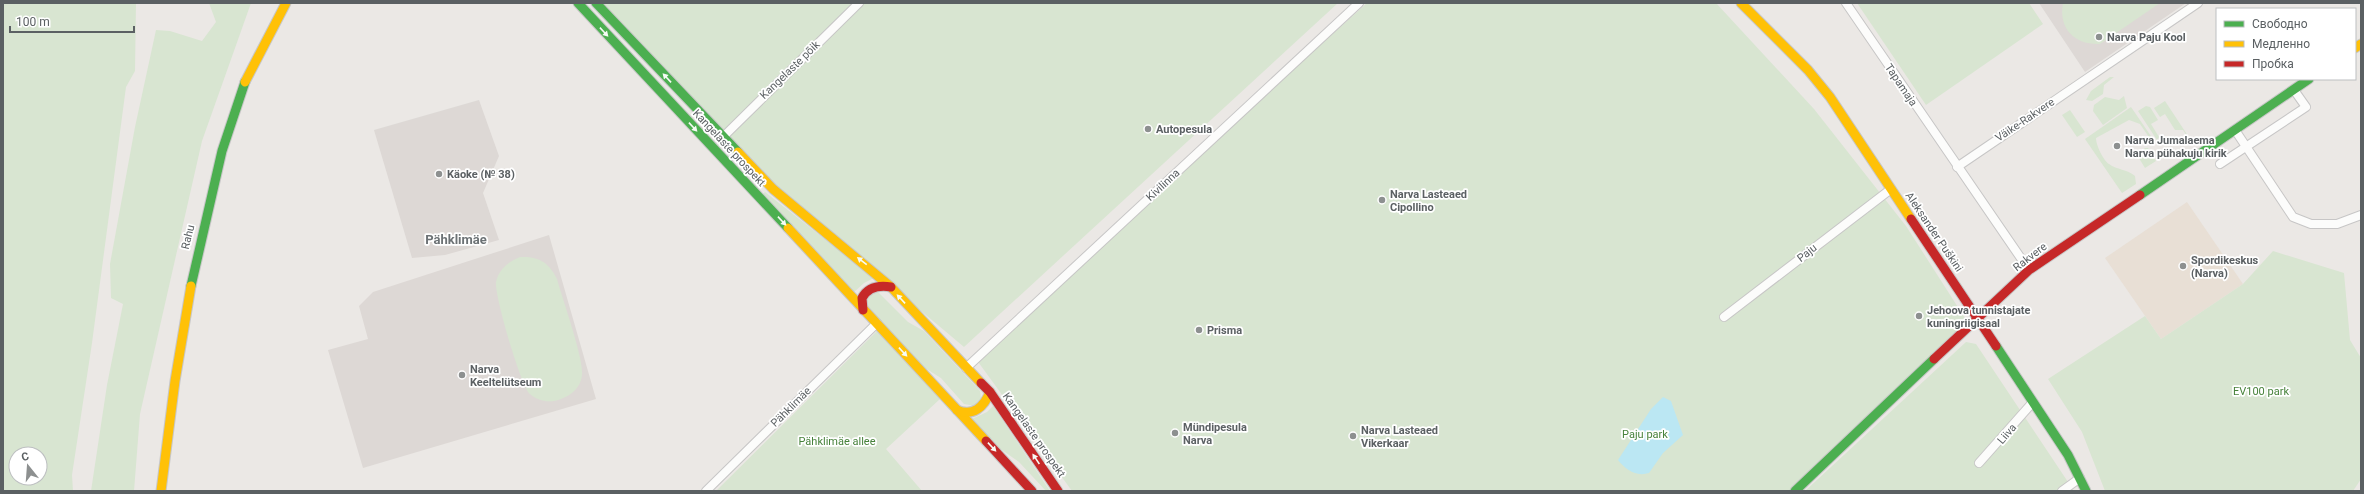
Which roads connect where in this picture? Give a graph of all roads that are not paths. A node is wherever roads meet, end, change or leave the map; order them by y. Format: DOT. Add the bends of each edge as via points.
graph roads {
  1 [pos="286,3"];
  2 [pos="578,3"];
  3 [pos="596,3"];
  4 [pos="859,3"];
  5 [pos="1359,3"];
  6 [pos="1742,3"];
  7 [pos="1846,3"];
  8 [pos="2198,3"];
  9 [pos="2308,80"];
  10 [pos="2294,90"];
  11 [pos="2235,130"];
  12 [pos="722,138"];
  13 [pos="2247,147"];
  14 [pos="2220,164"];
  15 [pos="1957,167"];
  16 [pos="1891,189"];
  17 [pos="2361,215"];
  18 [pos="2029,270"];
  19 [pos="891,288"];
  20 [pos="864,310"];
  21 [pos="1724,317"];
  22 [pos="1977,318"];
  23 [pos="877,323"];
  24 [pos="966,368"];
  25 [pos="990,392"];
  26 [pos="2033,402"];
  27 [pos="957,410"];
  28 [pos="1979,463"];
  29 [pos="2080,478"];
  30 [pos="161,491"];
  31 [pos="706,491"];
  32 [pos="1032,491"];
  33 [pos="1058,491"];
  34 [pos="1795,491"];
  35 [pos="2062,491"];
  36 [pos="2086,491"];
  1 -- 30 [label="main road, Rahu" via="249,73 222,154 190,284 172,383"];
  2 -- 20 [label="main road, Kangelaste prospekt, one-way"];
  12 -- 3 [label="main road, Kangelaste prospekt, one-way"];
  4 -- 12 [label="street, Kangelaste põik"];
  5 -- 24 [label="street, Kivilinna"];
  6 -- 16 [label="main road, Aleksander Puškini" via="1808,70 1830,97"];
  7 -- 15 [label="street, Tapamaja"];
  8 -- 15 [label="street, Väike-Rakvere"];
  9 -- 10 [label="main road, Rakvere"];
  10 -- 11 [label="main road, Rakvere"];
  10 -- 13 [label="street" via="2306,107"];
  11 -- 13 [label="street"];
  11 -- 18 [label="main road, Rakvere"];
  19 -- 12 [label="main road, Kangelaste prospekt, one-way" via="875,272 772,189"];
  13 -- 14 [label="street"];
  13 -- 17 [label="street" via="2293,218 2311,224 2337,224"];
  15 -- 18 [label="street"];
  16 -- 21 [label="street, Paju"];
  16 -- 22 [label="main road, Aleksander Puškini"];
  18 -- 22 [label="main road, Rakvere"];
  19 -- 20 [label="main road" via="878,285 867,290 862,300"];
  24 -- 19 [label="main road, Kangelaste prospekt, one-way"];
  20 -- 23 [label="main road, Kangelaste prospekt"];
  22 -- 26 [label="main road, Aleksander Puškini"];
  22 -- 34 [label="main road, Rakvere"];
  23 -- 27 [label="main road, Kangelaste prospekt, one-way"];
  23 -- 31 [label="street, Pähklimäe"];
  24 -- 25 [label="main road, Kangelaste prospekt"];
  25 -- 27 [label="main road, Kangelaste prospekt" via="985,404 976,411 968,413"];
  33 -- 25 [label="main road, Kangelaste prospekt, one-way"];
  26 -- 28 [label="street, Liiva"];
  26 -- 29 [label="main road, Aleksander Puškini"];
  27 -- 32 [label="main road, Kangelaste prospekt, one-way"];
  29 -- 35 [label="street"];
  29 -- 36 [label="main road, Aleksander Puškini"];
}
